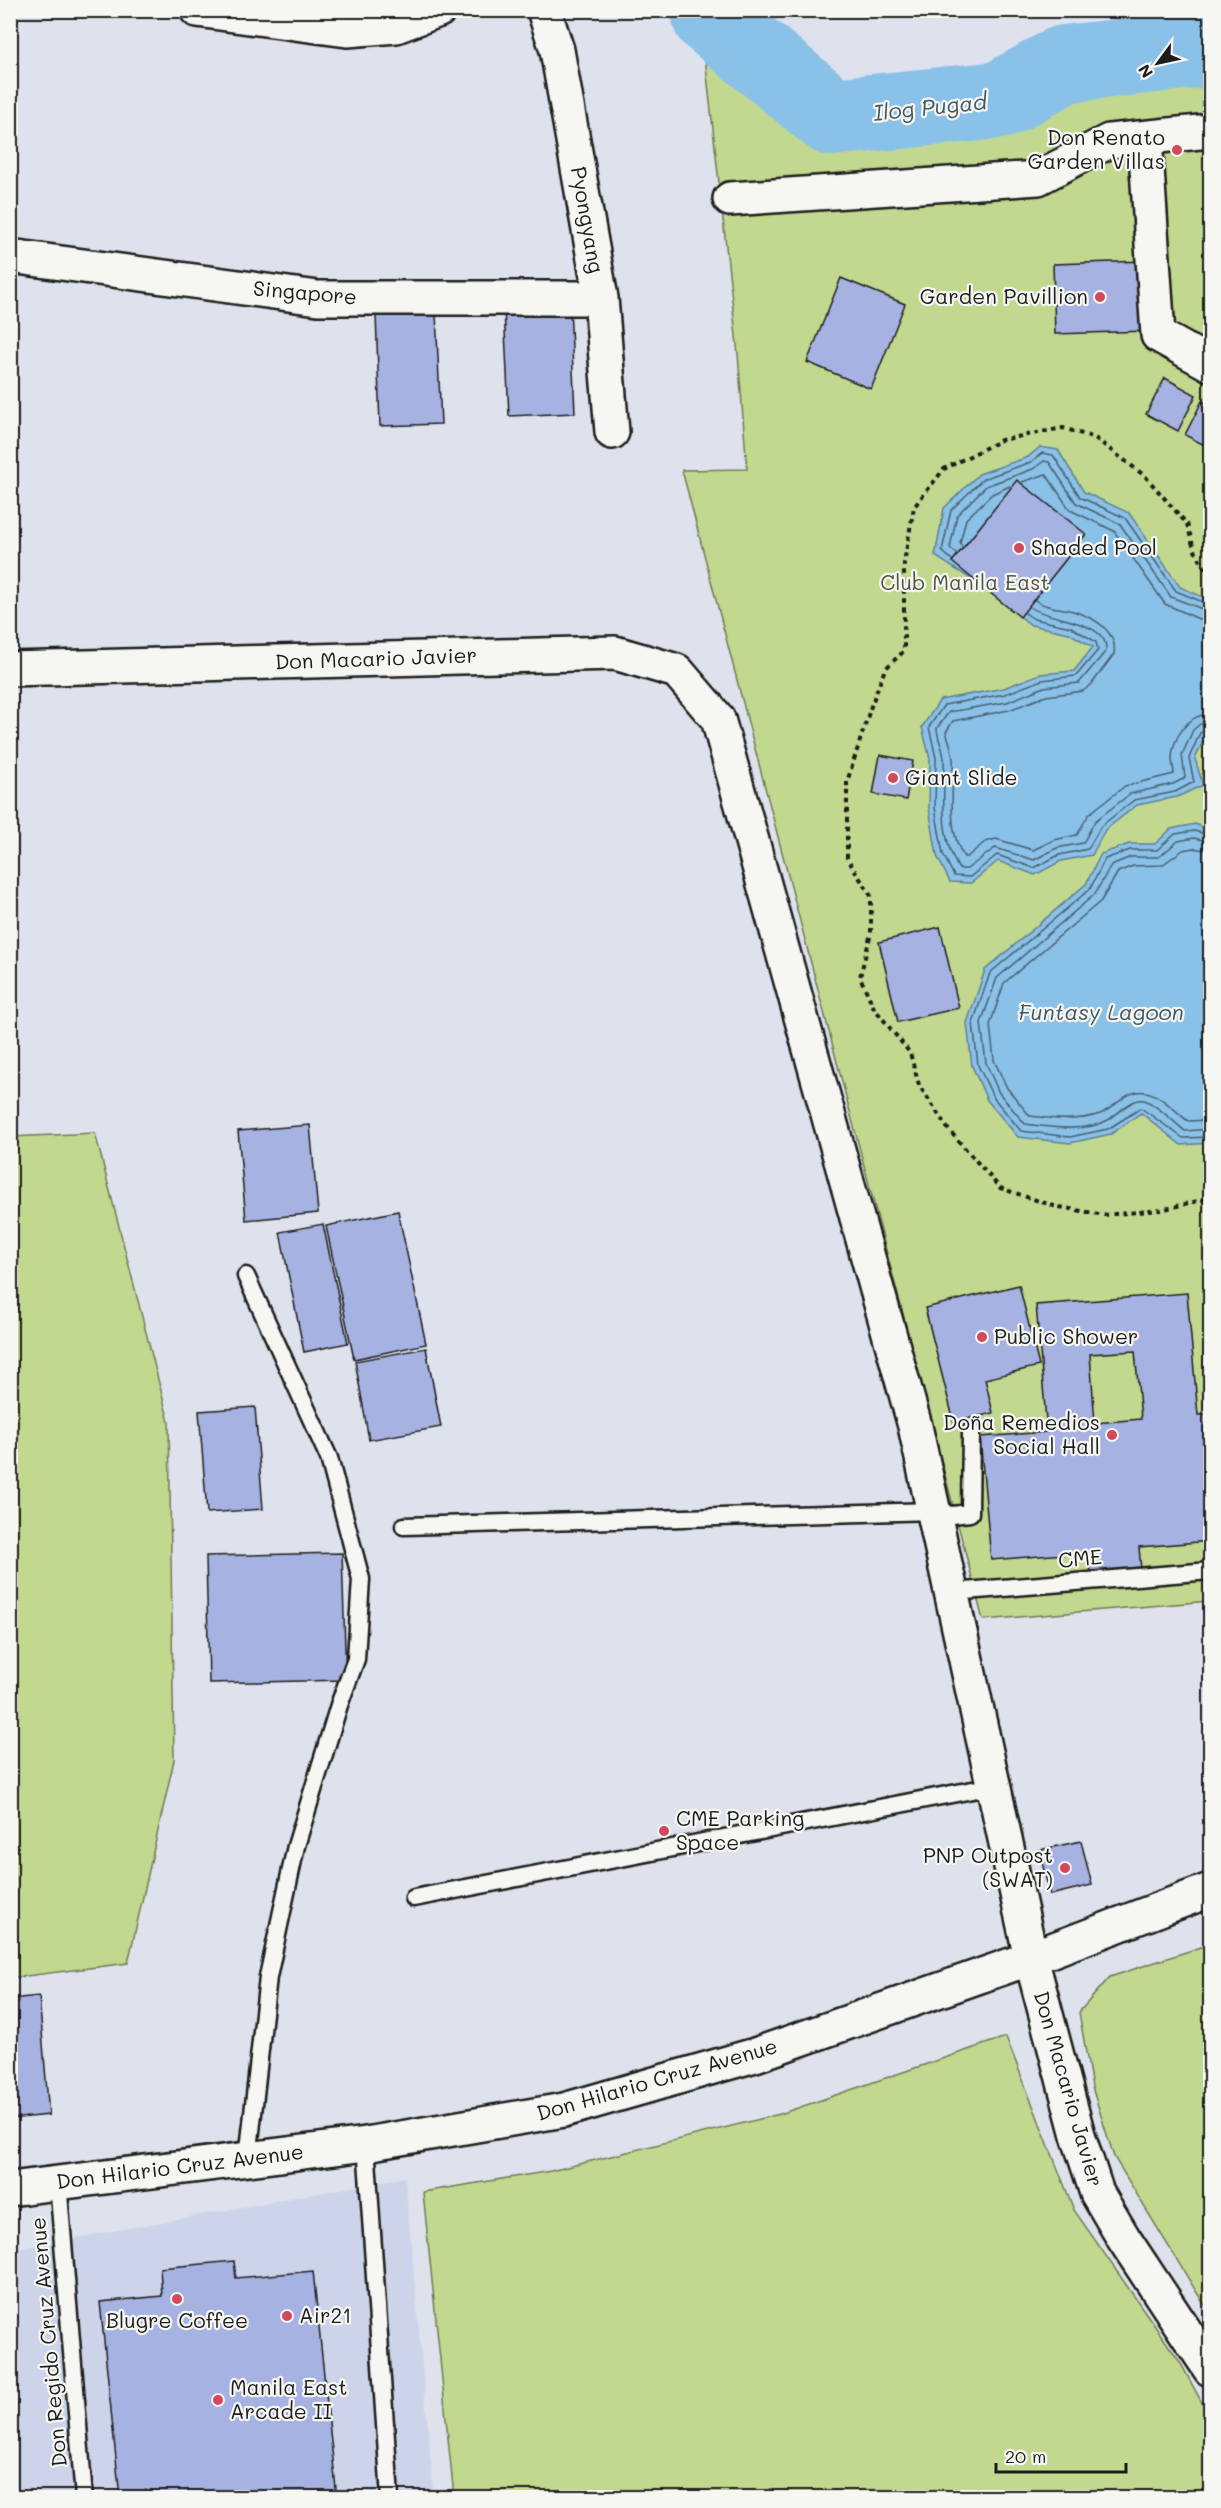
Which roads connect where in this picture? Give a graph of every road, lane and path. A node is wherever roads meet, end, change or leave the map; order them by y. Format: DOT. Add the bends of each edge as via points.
graph roads {
  1 [pos="197,10"];
  2 [pos="439,10"];
  3 [pos="544,10"];
  4 [pos="1210,130"];
  5 [pos="1145,138"];
  6 [pos="730,199"];
  7 [pos="10,256"];
  8 [pos="601,298"];
  9 [pos="1210,364"];
  10 [pos="612,432"];
  11 [pos="1210,577"];
  12 [pos="10,669"];
  13 [pos="1210,1198"];
  14 [pos="246,1276"];
  15 [pos="971,1431"];
  16 [pos="934,1511"];
  17 [pos="404,1526"];
  18 [pos="1210,1571"];
  19 [pos="952,1592"];
  20 [pos="993,1786"];
  21 [pos="1210,1890"];
  22 [pos="414,1898"];
  23 [pos="1031,1958"];
  24 [pos="366,2144"];
  25 [pos="248,2159"];
  26 [pos="58,2182"];
  27 [pos="10,2189"];
  28 [pos="1210,2369"];
  29 [pos="84,2498"];
  30 [pos="390,2498"];
  1 -- 2 [label="street" via="347,30 396,26"];
  3 -- 8 [label="street, Pyongyang" via="557,50"];
  4 -- 5 [label="street"];
  5 -- 6 [label="street" via="1109,141 1038,178"];
  5 -- 9 [label="street" via="1158,335"];
  7 -- 8 [label="street, Singapore" via="318,298"];
  8 -- 10 [label="street, Pyongyang"];
  11 -- 13 [label="path" via="1194,549 1187,524 1145,476 1095,438 1063,428 1001,440 944,469 914,507 904,563 904,651 885,669 847,782 847,858 871,896 871,933 860,977 874,1008 910,1053 919,1085 948,1129 1000,1188 1054,1206 1104,1215 1161,1210"];
  12 -- 16 [label="street, Don Macario Javier" via="615,653 677,671 718,719 912,1414"];
  14 -- 25 [label="lane" via="329,1458 361,1579 356,1659 296,1846 268,1977"];
  15 -- 16 [label="lane" via="970,1513"];
  16 -- 17 [label="lane"];
  16 -- 19 [label="street, Don Macario Javier"];
  18 -- 19 [label="lane, CME"];
  19 -- 20 [label="street, Don Macario Javier"];
  20 -- 22 [label="lane"];
  20 -- 23 [label="street, Don Macario Javier"];
  21 -- 23 [label="street, Don Hilario Cruz Avenue"];
  23 -- 24 [label="street, Don Hilario Cruz Avenue" via="755,2055 586,2103"];
  23 -- 28 [label="street, Don Macario Javier" via="1097,2193"];
  24 -- 25 [label="street, Don Hilario Cruz Avenue"];
  24 -- 30 [label="lane"];
  25 -- 26 [label="street, Don Hilario Cruz Avenue"];
  26 -- 27 [label="street, Don Hilario Cruz Avenue"];
  26 -- 29 [label="lane, Don Regido Cruz Avenue"];
}
